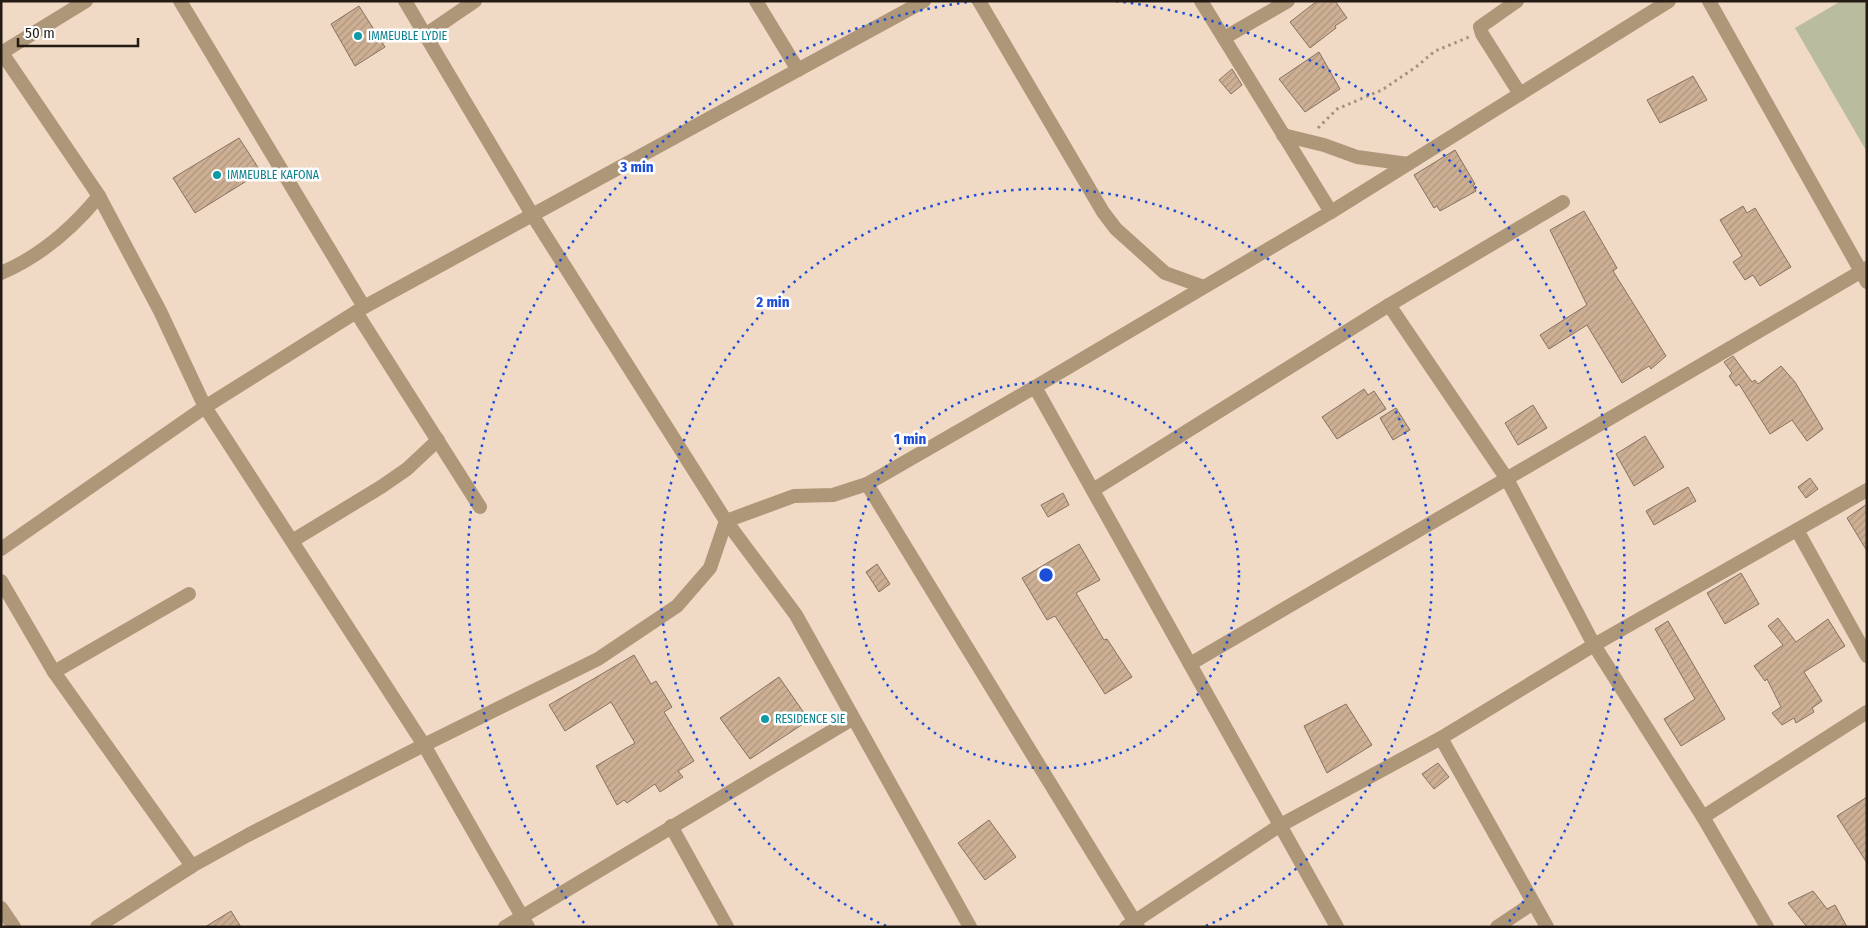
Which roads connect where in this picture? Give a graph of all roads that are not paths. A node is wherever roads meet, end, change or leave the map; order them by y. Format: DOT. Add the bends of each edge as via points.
graph roads {
  1 [pos="86,1"];
  2 [pos="180,1"];
  3 [pos="406,1"];
  4 [pos="475,1"];
  5 [pos="756,1"];
  6 [pos="924,1"];
  7 [pos="979,1"];
  8 [pos="1201,1"];
  9 [pos="1288,1"];
  10 [pos="1517,1"];
  11 [pos="1669,1"];
  12 [pos="1710,1"];
  13 [pos="425,35"];
  14 [pos="1224,38"];
  15 [pos="2,53"];
  16 [pos="798,70"];
  17 [pos="1520,94"];
  18 [pos="1283,135"];
  19 [pos="1408,164"];
  20 [pos="99,196"];
  21 [pos="1563,202"];
  22 [pos="1331,212"];
  23 [pos="533,216"];
  24 [pos="1,274"];
  25 [pos="1865,274"];
  26 [pos="1204,287"];
  27 [pos="1389,305"];
  28 [pos="360,310"];
  29 [pos="1035,387"];
  30 [pos="206,407"];
  31 [pos="438,440"];
  32 [pos="1507,479"];
  33 [pos="867,484"];
  34 [pos="1093,490"];
  35 [pos="1867,490"];
  36 [pos="480,506"];
  37 [pos="726,521"];
  38 [pos="1797,530"];
  39 [pos="292,541"];
  40 [pos="1,549"];
  41 [pos="1,581"];
  42 [pos="189,594"];
  43 [pos="1594,645"];
  44 [pos="1867,656"];
  45 [pos="1190,664"];
  46 [pos="54,672"];
  47 [pos="1867,712"];
  48 [pos="852,719"];
  49 [pos="1441,738"];
  50 [pos="424,745"];
  51 [pos="1703,817"];
  52 [pos="671,826"];
  53 [pos="1278,826"];
  54 [pos="192,866"];
  55 [pos="1534,903"];
  56 [pos="1,908"];
  57 [pos="525,921"];
  58 [pos="1132,925"];
  59 [pos="14,927"];
  60 [pos="97,927"];
  61 [pos="505,927"];
  62 [pos="727,927"];
  63 [pos="970,927"];
  64 [pos="1337,927"];
  65 [pos="1497,927"];
  66 [pos="1547,927"];
  67 [pos="1768,927"];
  1 -- 15 [label="street"];
  2 -- 28 [label="street"];
  3 -- 13 [label="street"];
  4 -- 13 [label="street"];
  5 -- 16 [label="street"];
  6 -- 16 [label="street"];
  7 -- 26 [label="street" via="1116,229 1165,273"];
  8 -- 14 [label="street"];
  9 -- 14 [label="street"];
  10 -- 17 [label="street" via="1480,27"];
  11 -- 17 [label="street"];
  12 -- 25 [label="street"];
  13 -- 23 [label="street"];
  14 -- 18 [label="street"];
  15 -- 20 [label="street"];
  16 -- 23 [label="street"];
  17 -- 19 [label="street"];
  18 -- 19 [label="street" via="1357,157"];
  18 -- 22 [label="street"];
  19 -- 22 [label="street"];
  20 -- 24 [label="street" via="79,220 43,252"];
  20 -- 30 [label="street"];
  21 -- 27 [label="street"];
  22 -- 26 [label="street"];
  23 -- 28 [label="street"];
  23 -- 37 [label="street"];
  25 -- 32 [label="street"];
  26 -- 29 [label="street"];
  27 -- 32 [label="street"];
  27 -- 34 [label="street"];
  28 -- 30 [label="street"];
  28 -- 31 [label="street"];
  29 -- 33 [label="street"];
  29 -- 34 [label="street"];
  30 -- 39 [label="street"];
  30 -- 40 [label="street"];
  31 -- 36 [label="street"];
  31 -- 39 [label="street" via="407,469 381,487"];
  32 -- 43 [label="street"];
  32 -- 45 [label="street"];
  33 -- 37 [label="street" via="833,495 794,496"];
  33 -- 58 [label="street"];
  34 -- 45 [label="street"];
  35 -- 38 [label="street"];
  37 -- 48 [label="street" via="796,615"];
  37 -- 50 [label="street" via="710,568 677,606 598,659"];
  38 -- 43 [label="street"];
  38 -- 44 [label="street"];
  39 -- 50 [label="street"];
  41 -- 46 [label="street"];
  42 -- 46 [label="street"];
  43 -- 49 [label="street"];
  43 -- 51 [label="street"];
  45 -- 53 [label="street"];
  46 -- 54 [label="street"];
  47 -- 51 [label="street"];
  48 -- 52 [label="street"];
  48 -- 63 [label="street"];
  49 -- 53 [label="street"];
  49 -- 55 [label="street"];
  50 -- 54 [label="street"];
  50 -- 57 [label="street"];
  51 -- 67 [label="street"];
  52 -- 57 [label="street"];
  52 -- 62 [label="street"];
  53 -- 58 [label="street"];
  53 -- 64 [label="street"];
  54 -- 60 [label="street"];
  55 -- 65 [label="street"];
  55 -- 66 [label="street"];
  56 -- 59 [label="street"];
  57 -- 61 [label="street"];
}
